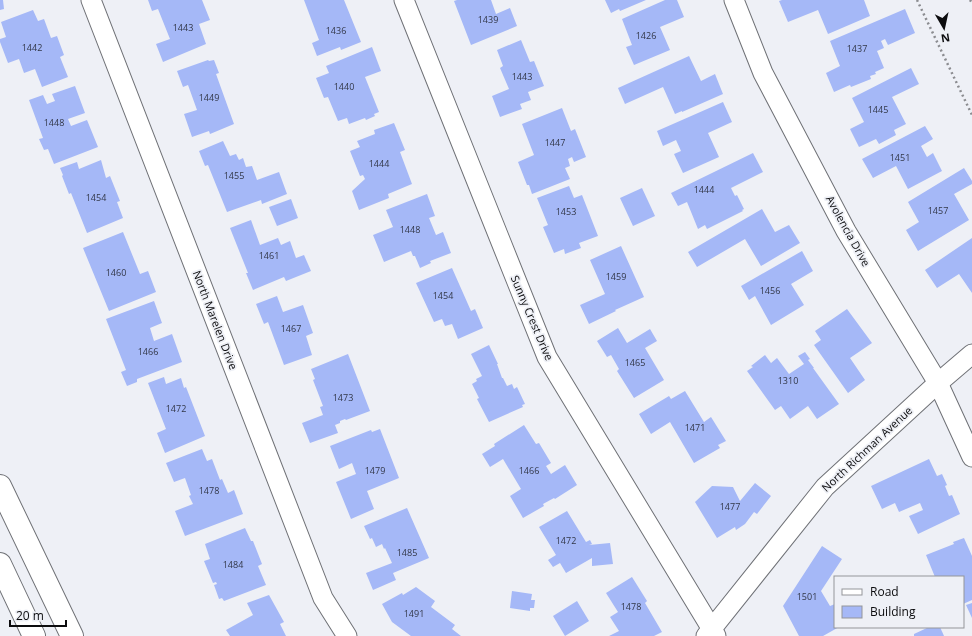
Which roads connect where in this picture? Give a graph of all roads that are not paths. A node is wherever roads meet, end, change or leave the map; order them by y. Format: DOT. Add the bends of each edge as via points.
graph roads {
  1 [pos="91,0"];
  2 [pos="404,0"];
  3 [pos="734,0"];
  4 [pos="972,354"];
  5 [pos="938,383"];
  6 [pos="972,457"];
  7 [pos="0,486"];
  8 [pos="0,564"];
  9 [pos="711,634"];
  10 [pos="34,636"];
  11 [pos="72,636"];
  12 [pos="346,636"];
  1 -- 12 [label="street, North Marelen Drive" via="323,598"];
  2 -- 9 [label="street, Sunny Crest Drive" via="547,357"];
  3 -- 5 [label="street, Avolencia Drive" via="763,73 839,217"];
  4 -- 5 [label="street, North Richman Avenue"];
  5 -- 6 [label="street, Avolencia Drive"];
  5 -- 9 [label="street, North Richman Avenue" via="825,487"];
  7 -- 11 [label="main road"];
  8 -- 10 [label="main road"];
}
